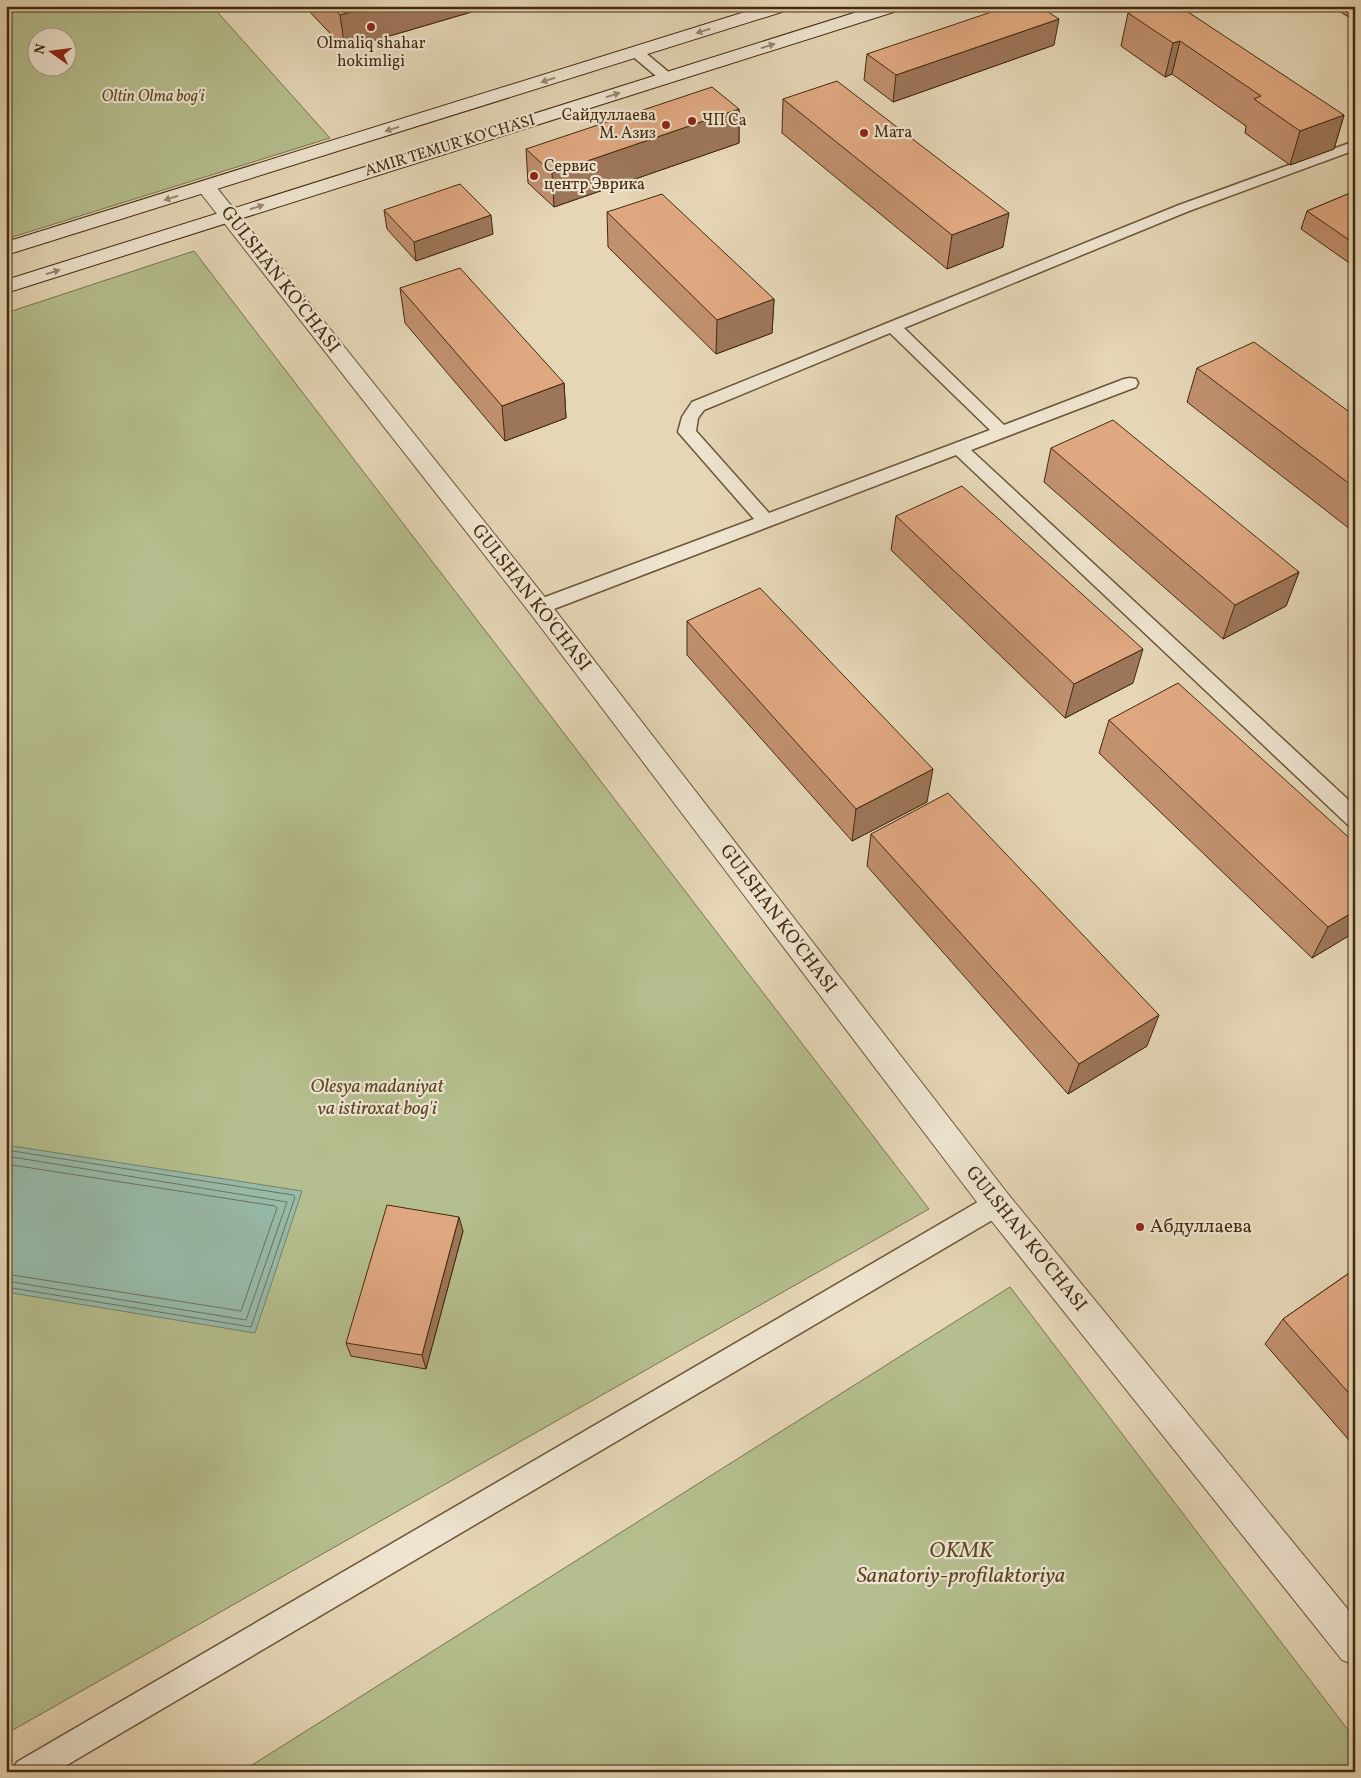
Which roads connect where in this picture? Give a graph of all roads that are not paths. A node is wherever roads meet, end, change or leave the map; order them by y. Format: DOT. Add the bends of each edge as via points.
graph roads {
  1 [pos="782,6"];
  2 [pos="894,6"];
  3 [pos="636,52"];
  4 [pos="667,78"];
  5 [pos="1355,145"];
  6 [pos="206,187"];
  7 [pos="229,216"];
  8 [pos="6,249"];
  9 [pos="6,287"];
  10 [pos="892,326"];
  11 [pos="1130,383"];
  12 [pos="1002,432"];
  13 [pos="958,448"];
  14 [pos="766,521"];
  15 [pos="539,607"];
  16 [pos="1355,819"];
  17 [pos="997,1204"];
  18 [pos="1355,1646"];
  19 [pos="27,1772"];
  1 -- 3 [label="main road, AMIR TEMUR KO'CHASI, one-way"];
  4 -- 2 [label="main road, AMIR TEMUR KO'CHASI, one-way"];
  3 -- 4 [label="lane"];
  3 -- 6 [label="main road, AMIR TEMUR KO'CHASI, one-way"];
  7 -- 4 [label="main road, AMIR TEMUR KO'CHASI, one-way"];
  5 -- 10 [label="lane" via="1184,208"];
  6 -- 7 [label="main road, GULSHAN KO'CHASI"];
  6 -- 8 [label="main road, AMIR TEMUR KO'CHASI, one-way"];
  9 -- 7 [label="main road, AMIR TEMUR KO'CHASI, one-way"];
  7 -- 15 [label="main road, GULSHAN KO'CHASI"];
  10 -- 12 [label="lane"];
  10 -- 14 [label="lane" via="698,406 690,417 687,432"];
  11 -- 12 [label="lane"];
  12 -- 13 [label="lane"];
  13 -- 14 [label="lane"];
  13 -- 16 [label="lane"];
  14 -- 15 [label="lane"];
  15 -- 17 [label="main road, GULSHAN KO'CHASI"];
  17 -- 18 [label="main road, GULSHAN KO'CHASI"];
  17 -- 19 [label="lane"];
}
